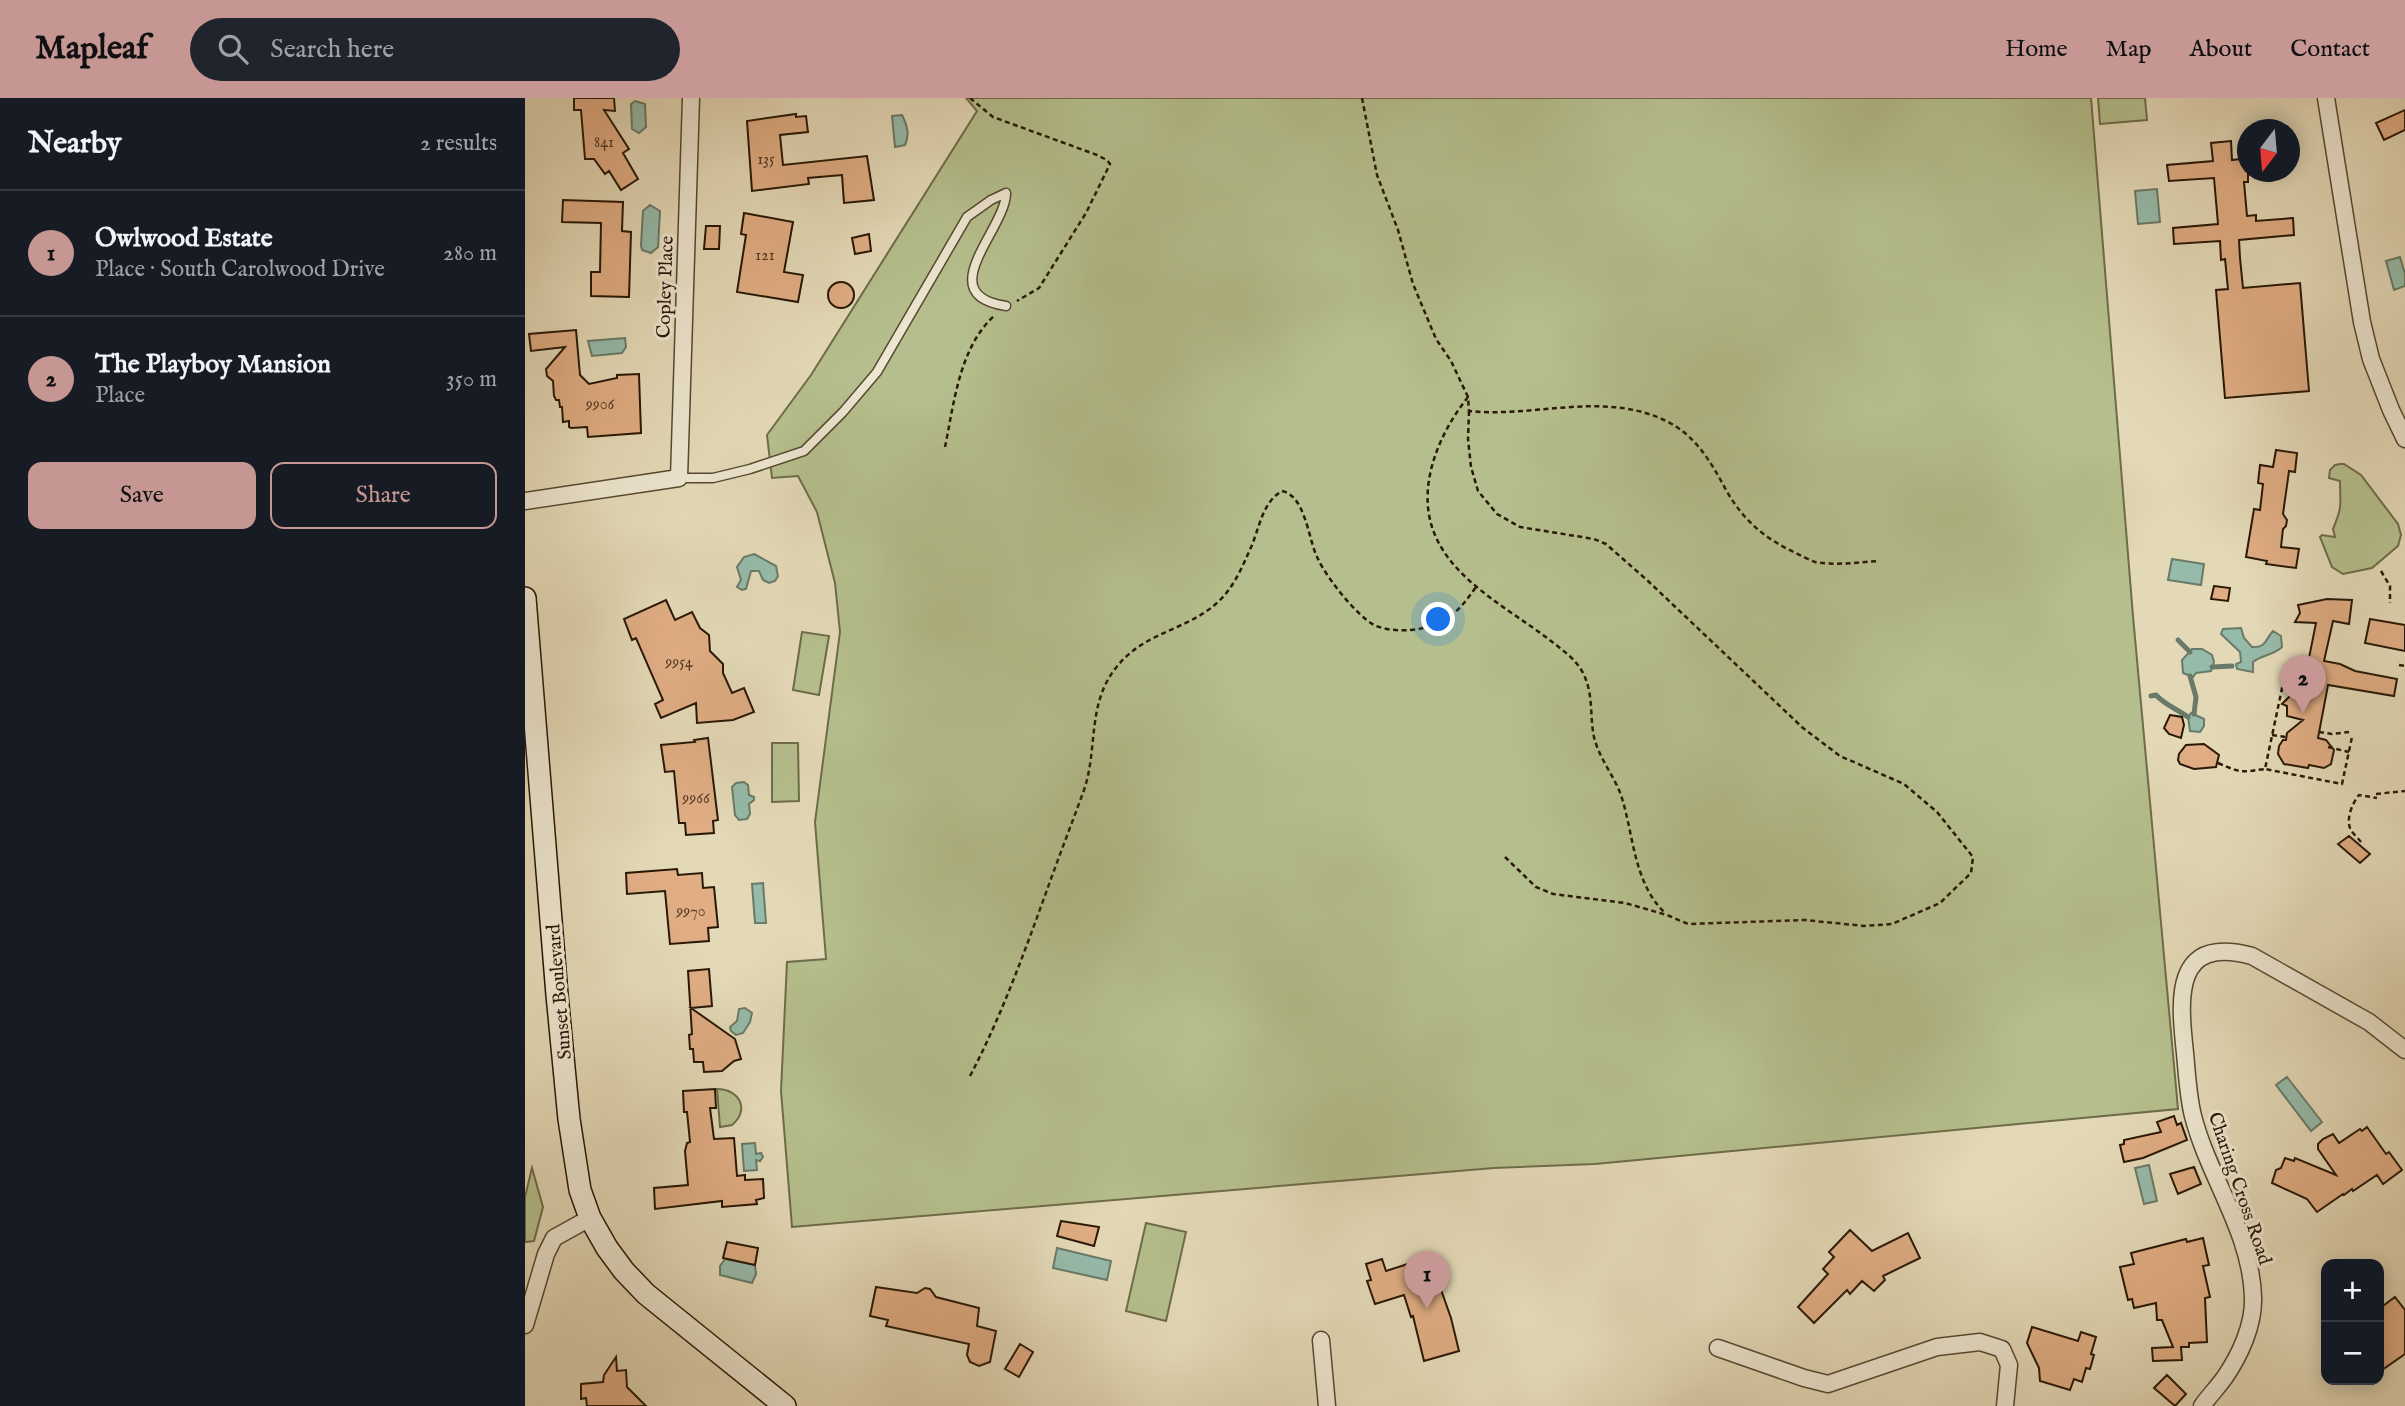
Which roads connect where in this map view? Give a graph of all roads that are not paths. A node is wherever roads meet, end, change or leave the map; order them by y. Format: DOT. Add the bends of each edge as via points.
graph roads {
  1 [pos="691,98"];
  2 [pos="2326,98"];
  3 [pos="1006,306"];
  4 [pos="2405,439"];
  5 [pos="679,478"];
  6 [pos="525,501"];
  7 [pos="525,597"];
  8 [pos="2405,1050"];
  9 [pos="590,1218"];
  10 [pos="525,1325"];
  11 [pos="1321,1340"];
  12 [pos="1718,1348"];
  13 [pos="785,1406"];
  14 [pos="1328,1406"];
  15 [pos="2005,1406"];
  16 [pos="2202,1406"];
  1 -- 5 [label="street, Copley Place"];
  2 -- 4 [label="street" via="2362,322 2371,359"];
  3 -- 5 [label="lane" via="976,294 972,282 1006,193 967,217 877,372 804,451 713,478"];
  5 -- 6 [label="street"];
  7 -- 9 [label="main road, Sunset Boulevard" via="569,1119 580,1190"];
  8 -- 16 [label="street, Charing Cross Road" via="2369,1022 2252,956 2218,951 2191,967 2182,986 2181,1010 2192,1114 2250,1266 2253,1300 2247,1336 2226,1376"];
  9 -- 10 [label="street" via="554,1238"];
  9 -- 13 [label="main road, Sunset Boulevard" via="618,1263 646,1294"];
  11 -- 14 [label="street"];
  12 -- 15 [label="street" via="1828,1384 1937,1347 1980,1342 2002,1349 2008,1365"];
}
